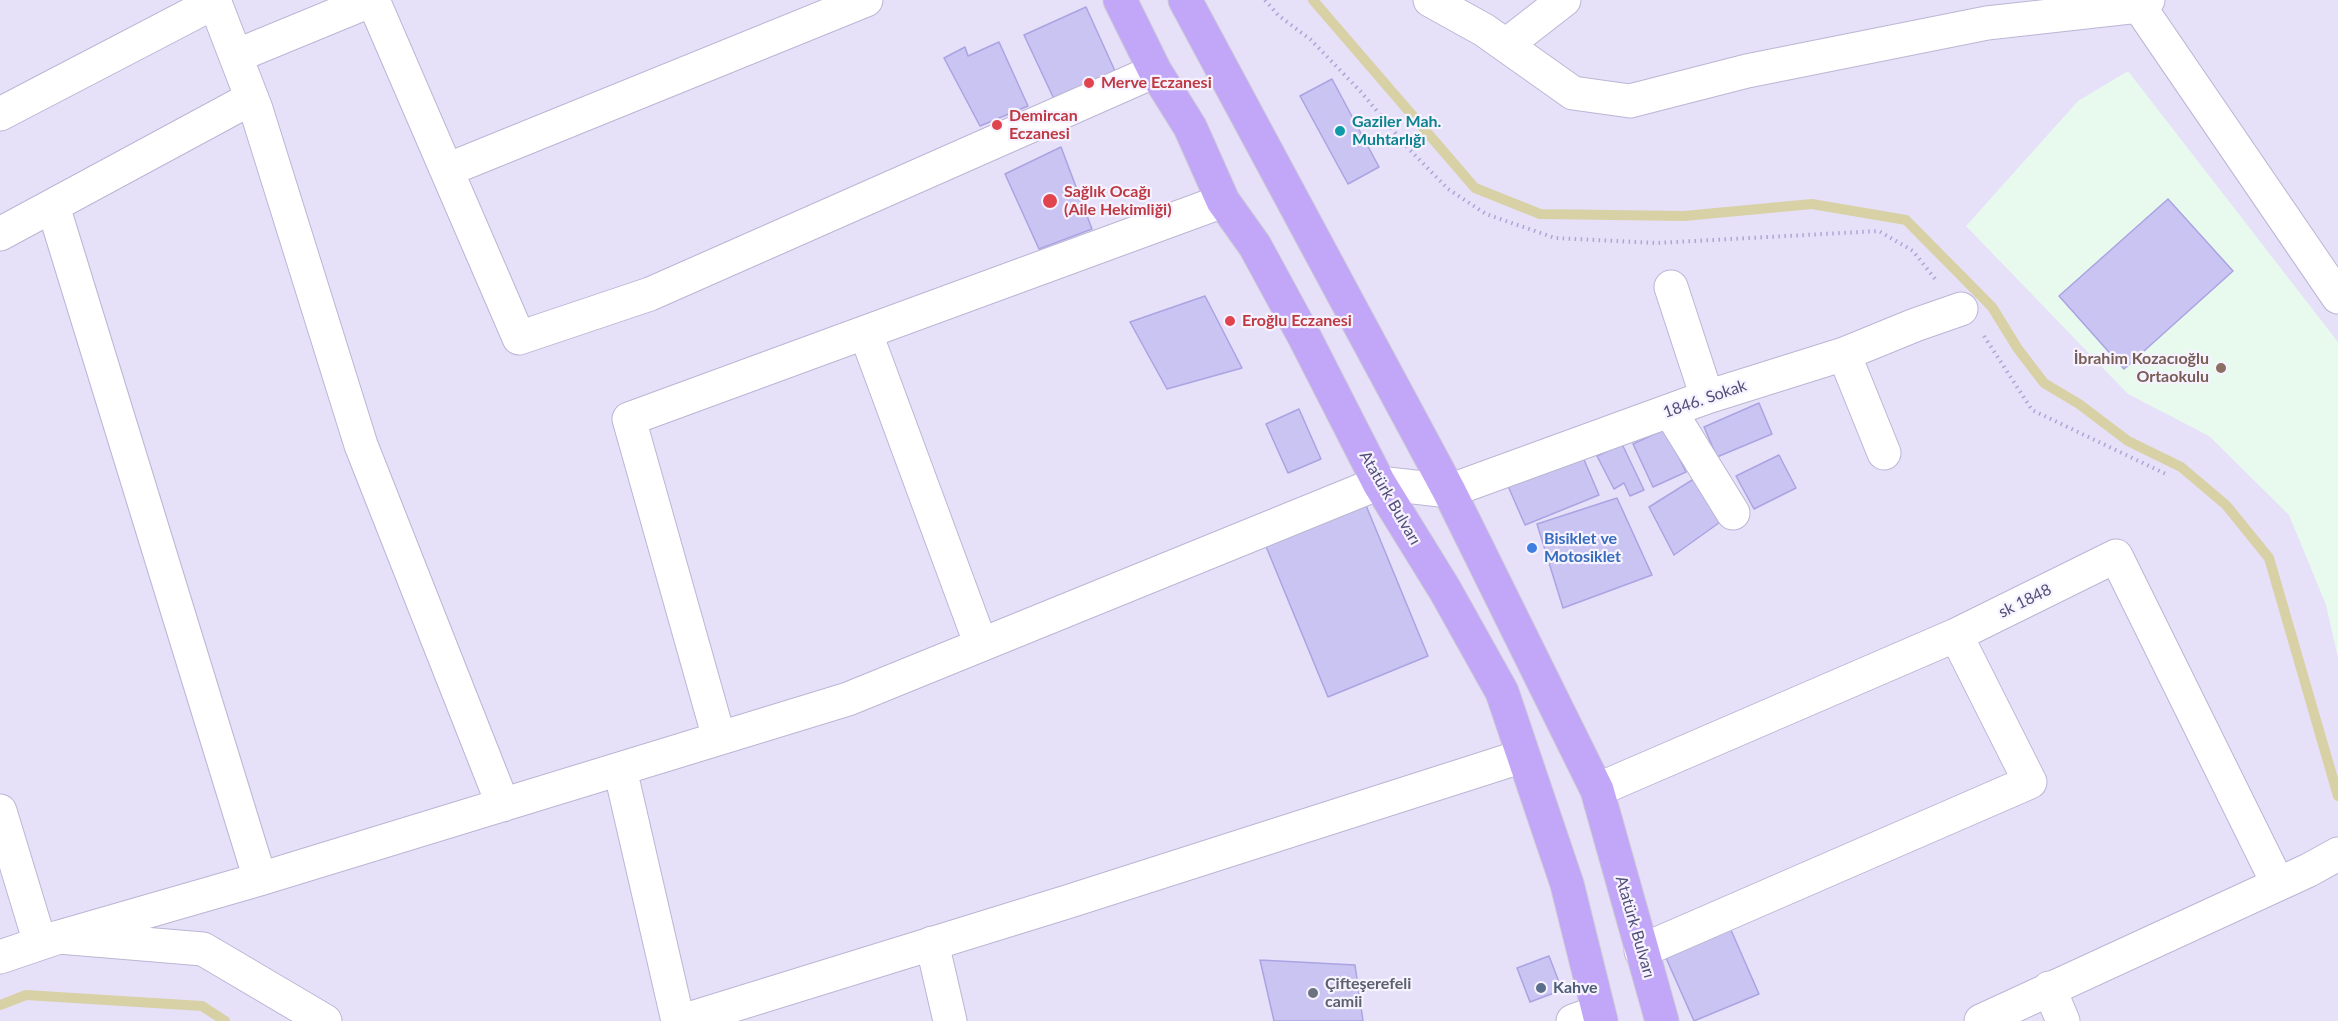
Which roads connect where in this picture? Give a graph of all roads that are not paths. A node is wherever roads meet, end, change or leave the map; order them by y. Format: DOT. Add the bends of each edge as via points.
graph roads {
  1 [pos="373,0"];
  2 [pos="866,0"];
  3 [pos="1120,0"];
  4 [pos="1185,0"];
  5 [pos="1430,0"];
  6 [pos="1564,0"];
  7 [pos="214,1"];
  8 [pos="2144,3"];
  9 [pos="1979,12"];
  10 [pos="1506,45"];
  11 [pos="236,56"];
  12 [pos="1155,71"];
  13 [pos="252,98"];
  14 [pos="0,114"];
  15 [pos="447,170"];
  16 [pos="1223,201"];
  17 [pos="53,206"];
  18 [pos="0,234"];
  19 [pos="1671,287"];
  20 [pos="2338,297"];
  21 [pos="1961,309"];
  22 [pos="866,334"];
  23 [pos="1844,354"];
  24 [pos="1707,397"];
  25 [pos="1670,411"];
  26 [pos="1884,453"];
  27 [pos="1379,483"];
  28 [pos="1449,491"];
  29 [pos="1733,513"];
  30 [pos="1956,635"];
  31 [pos="981,645"];
  32 [pos="719,738"];
  33 [pos="1522,756"];
  34 [pos="620,769"];
  35 [pos="1597,790"];
  36 [pos="503,805"];
  37 [pos="0,812"];
  38 [pos="2338,854"];
  39 [pos="260,879"];
  40 [pos="2278,884"];
  41 [pos="50,940"];
  42 [pos="932,943"];
  43 [pos="1641,951"];
  44 [pos="0,957"];
  45 [pos="2049,988"];
  46 [pos="1591,1018"];
  47 [pos="325,1021"];
  48 [pos="680,1021"];
  49 [pos="950,1021"];
  50 [pos="1662,1021"];
  51 [pos="1981,1021"];
  52 [pos="2063,1021"];
  1 -- 11 [label="street"];
  1 -- 15 [label="street"];
  2 -- 15 [label="street"];
  3 -- 12 [label="main road, Atatürk Bulvarı"];
  4 -- 28 [label="main road, Atatürk Bulvarı"];
  5 -- 10 [label="street"];
  6 -- 10 [label="street"];
  7 -- 11 [label="street"];
  7 -- 14 [label="street"];
  8 -- 9 [label="street"];
  8 -- 20 [label="street"];
  9 -- 10 [label="street" via="1630,101 1573,93"];
  11 -- 13 [label="street"];
  12 -- 15 [label="street" via="650,294 519,338"];
  12 -- 16 [label="main road, Atatürk Bulvarı" via="1190,127"];
  13 -- 17 [label="street"];
  13 -- 36 [label="street" via="361,445"];
  16 -- 22 [label="street"];
  16 -- 27 [label="main road, Atatürk Bulvarı" via="1255,246"];
  17 -- 18 [label="street"];
  17 -- 39 [label="street"];
  19 -- 24 [label="street"];
  21 -- 23 [label="street, 1846. Sokak"];
  22 -- 31 [label="street"];
  22 -- 32 [label="street" via="629,419"];
  23 -- 24 [label="street, 1846. Sokak"];
  23 -- 26 [label="street"];
  24 -- 25 [label="street, 1846. Sokak"];
  25 -- 28 [label="street, 1846. Sokak"];
  25 -- 29 [label="street"];
  27 -- 28 [label="street"];
  27 -- 31 [label="street"];
  27 -- 33 [label="main road, Atatürk Bulvarı" via="1502,692"];
  28 -- 35 [label="main road, Atatürk Bulvarı"];
  30 -- 35 [label="street, sk 1848"];
  30 -- 40 [label="street, sk 1848" via="2116,556"];
  30 -- 43 [label="street" via="2030,782"];
  31 -- 32 [label="street" via="848,699"];
  32 -- 34 [label="street"];
  33 -- 42 [label="street"];
  33 -- 46 [label="main road, Atatürk Bulvarı" via="1567,884"];
  34 -- 36 [label="street"];
  34 -- 48 [label="street"];
  35 -- 43 [label="main road, Atatürk Bulvarı"];
  36 -- 39 [label="street"];
  37 -- 41 [label="street"];
  38 -- 40 [label="street"];
  39 -- 41 [label="street"];
  40 -- 45 [label="street"];
  41 -- 44 [label="street"];
  41 -- 47 [label="street" via="203,949"];
  42 -- 48 [label="street"];
  42 -- 49 [label="street"];
  43 -- 50 [label="main road, Atatürk Bulvarı"];
  45 -- 51 [label="street"];
  45 -- 52 [label="street"];
}
